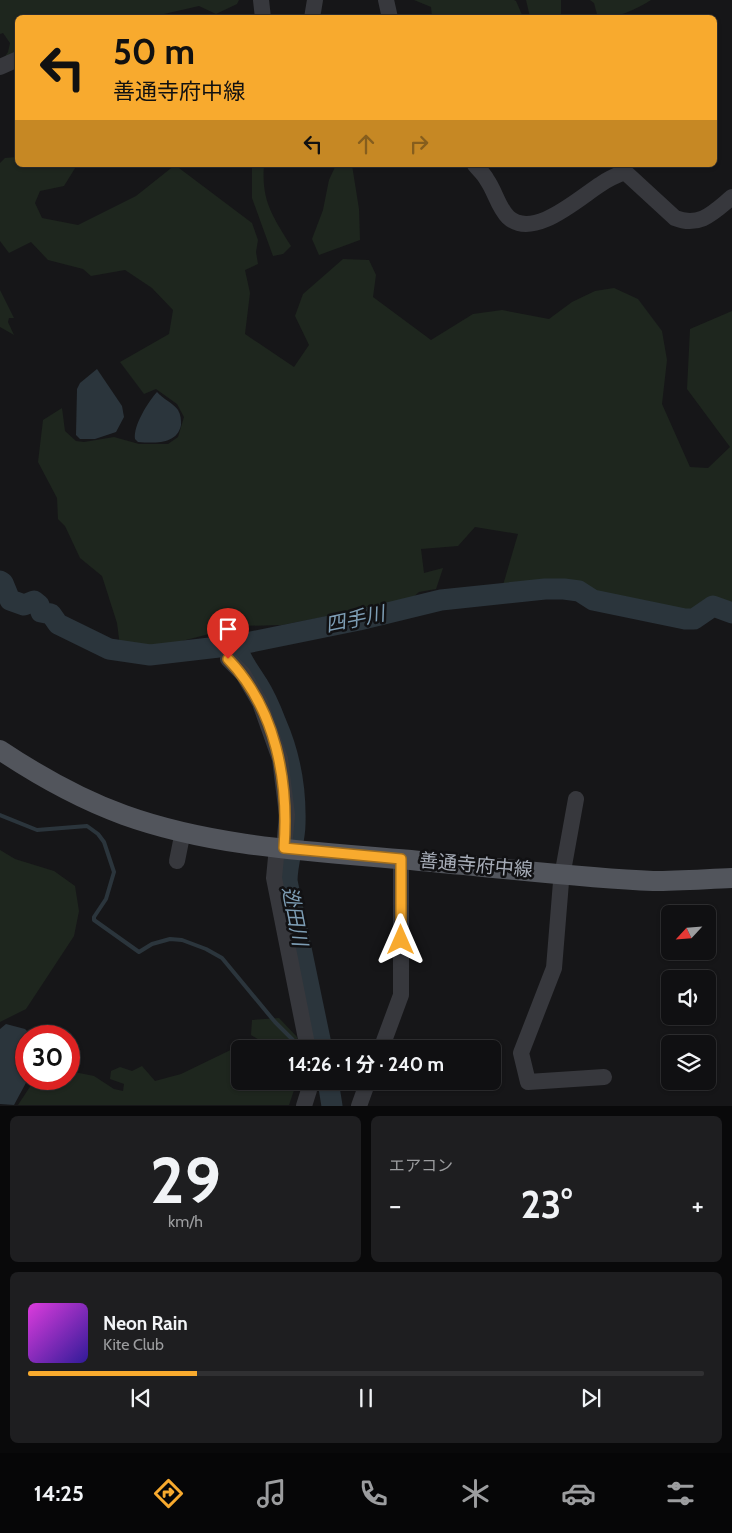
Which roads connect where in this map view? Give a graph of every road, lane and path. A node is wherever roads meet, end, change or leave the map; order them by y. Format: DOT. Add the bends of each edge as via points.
graph roads {
  1 [pos="261,0"];
  2 [pos="315,0"];
  3 [pos="386,0"];
  4 [pos="264,15"];
  5 [pos="312,15"];
  6 [pos="389,15"];
  7 [pos="15,60"];
  8 [pos="0,67"];
  9 [pos="476,167"];
  10 [pos="732,197"];
  11 [pos="228,659"];
  12 [pos="0,750"];
  13 [pos="576,799"];
  14 [pos="183,831"];
  15 [pos="286,848"];
  16 [pos="401,859"];
  17 [pos="177,861"];
  18 [pos="562,874"];
  19 [pos="732,878"];
  20 [pos="306,1040"];
  21 [pos="384,1040"];
  22 [pos="604,1077"];
  23 [pos="309,1090"];
  24 [pos="365,1090"];
  25 [pos="304,1106"];
  26 [pos="359,1106"];
  1 -- 4 [label="street"];
  2 -- 5 [label="street"];
  3 -- 6 [label="street"];
  7 -- 8 [label="street"];
  9 -- 10 [label="street" via="488,180 509,218 518,222 531,223 558,214 602,182 625,172 675,218 685,222 698,221"];
  11 -- 15 [label="street" via="260,703 280,759"];
  12 -- 14 [label="main road, 善通寺府中線" via="95,803 124,815"];
  13 -- 18 [label="street"];
  14 -- 15 [label="main road, 善通寺府中線"];
  14 -- 17 [label="street"];
  15 -- 16 [label="main road, 善通寺府中線"];
  15 -- 20 [label="street" via="274,878"];
  16 -- 18 [label="main road, 善通寺府中線"];
  16 -- 21 [label="street" via="401,995"];
  18 -- 19 [label="main road, 善通寺府中線" via="653,881"];
  18 -- 22 [label="street" via="554,968 521,1053 528,1082"];
  23 -- 25 [label="street"];
  24 -- 26 [label="street"];
}
